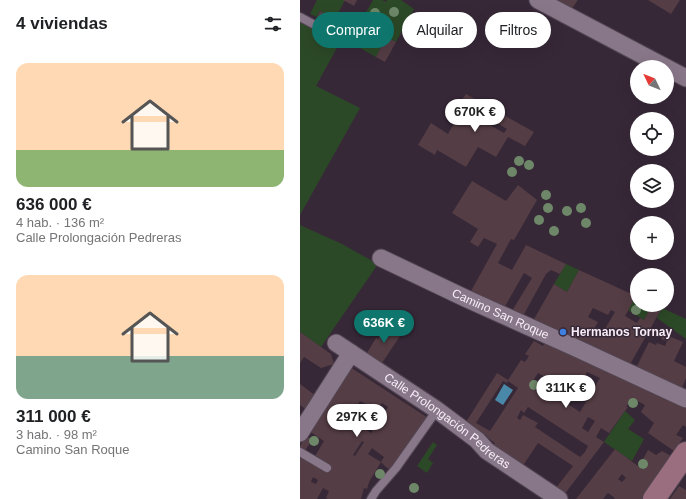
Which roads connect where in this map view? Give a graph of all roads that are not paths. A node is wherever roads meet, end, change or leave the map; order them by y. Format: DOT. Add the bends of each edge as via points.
graph roads {
  1 [pos="538,0"];
  2 [pos="300,16"];
  3 [pos="312,23"];
  4 [pos="653,60"];
  5 [pos="674,71"];
  6 [pos="686,78"];
  7 [pos="381,258"];
  8 [pos="336,343"];
  9 [pos="350,354"];
  10 [pos="686,399"];
  11 [pos="437,410"];
  12 [pos="300,433"];
  13 [pos="300,452"];
  14 [pos="686,453"];
  15 [pos="326,468"];
  16 [pos="371,499"];
  17 [pos="559,499"];
  18 [pos="654,499"];
  1 -- 4 [label="street"];
  2 -- 3 [label="lane"];
  5 -- 6 [label="street"];
  7 -- 10 [label="street, Camino San Roque"];
  8 -- 9 [label="street, Calle Prolongación Pedreras"];
  9 -- 11 [label="street, Calle Prolongación Pedreras"];
  9 -- 12 [label="street"];
  11 -- 16 [label="lane"];
  11 -- 17 [label="street, Calle Prolongación Pedreras" via="474,437 487,451"];
  13 -- 15 [label="lane"];
  14 -- 18 [label="main road"];
}
